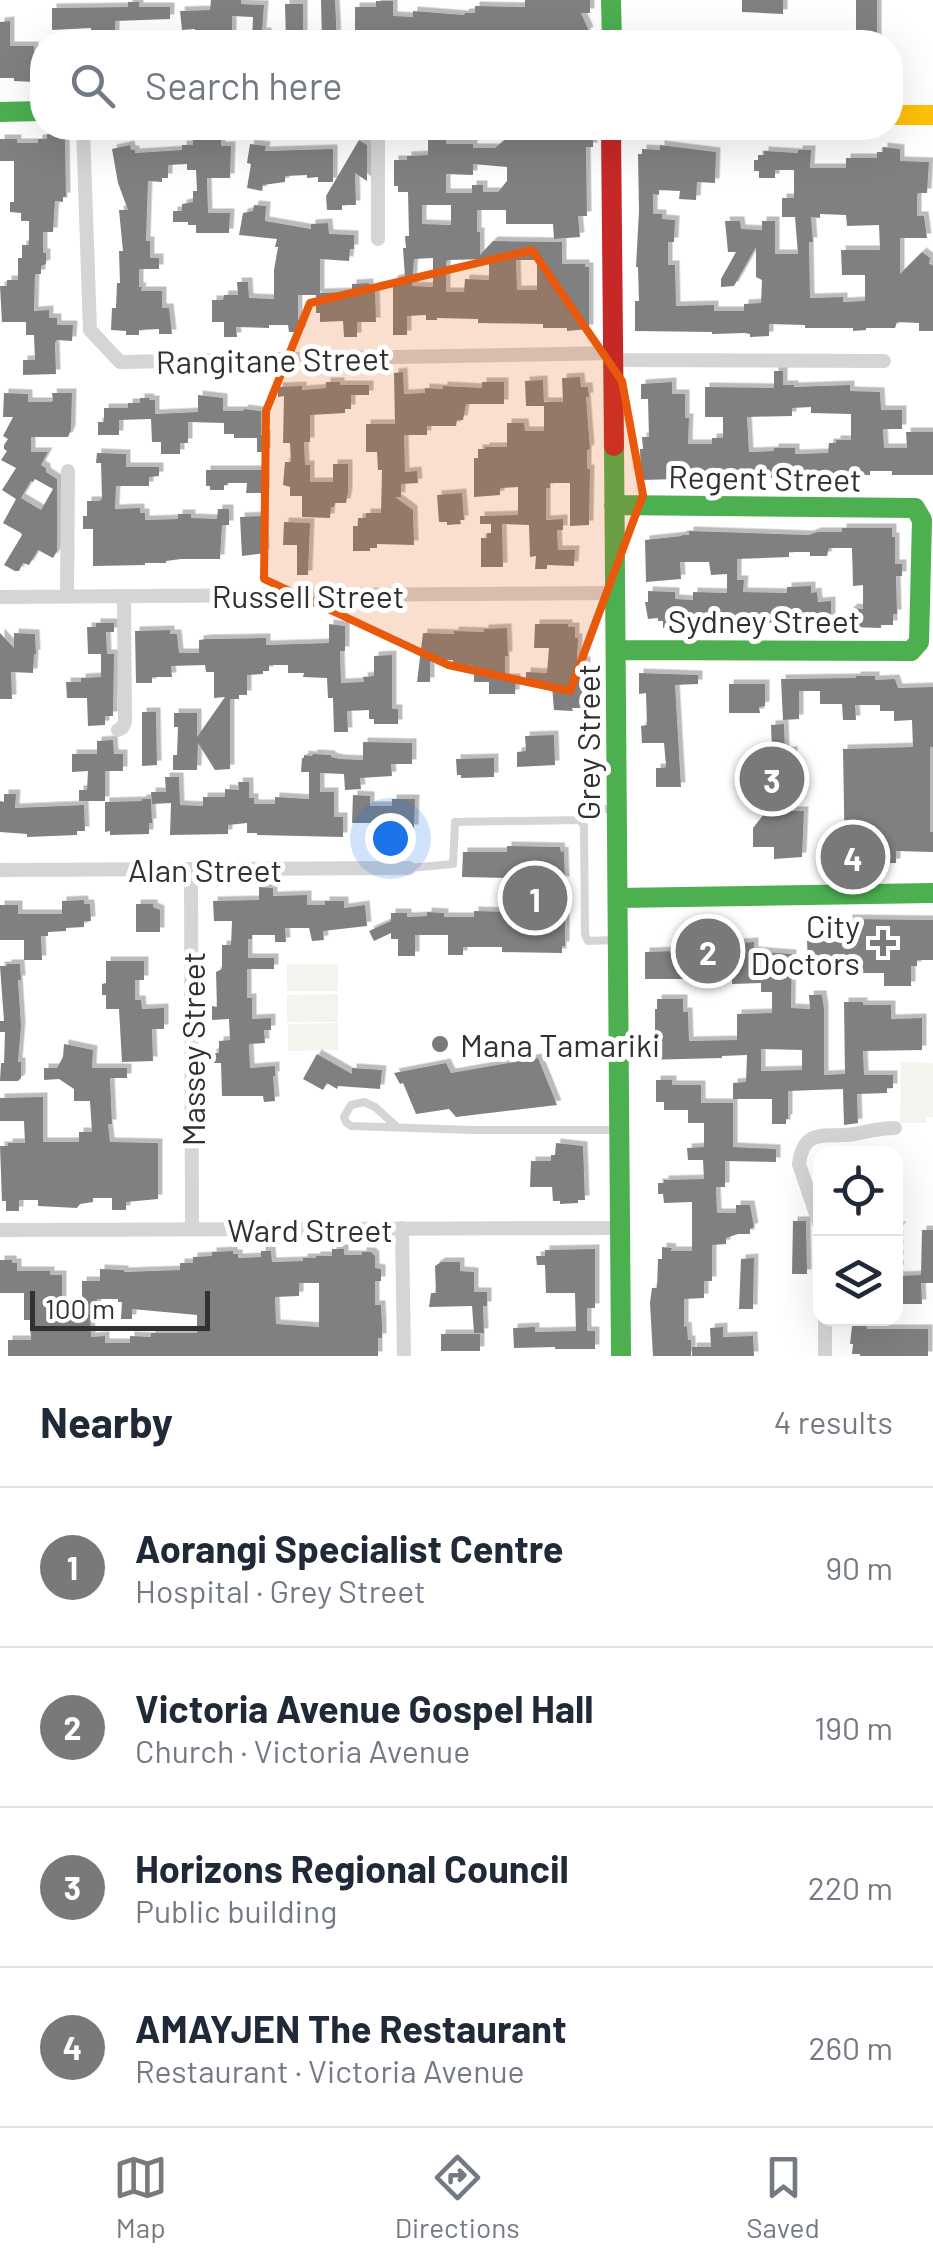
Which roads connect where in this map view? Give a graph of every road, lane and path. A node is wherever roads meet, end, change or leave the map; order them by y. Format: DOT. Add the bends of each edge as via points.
graph roads {
  1 [pos="611,0"];
  2 [pos="612,30"];
  3 [pos="30,111"];
  4 [pos="0,112"];
  5 [pos="903,114"];
  6 [pos="933,115"];
  7 [pos="83,140"];
  8 [pos="378,140"];
  9 [pos="611,140"];
  10 [pos="378,239"];
  11 [pos="613,356"];
  12 [pos="884,362"];
  13 [pos="68,471"];
  14 [pos="614,505"];
  15 [pos="616,594"];
  16 [pos="927,594"];
  17 [pos="66,596"];
  18 [pos="124,596"];
  19 [pos="0,597"];
  20 [pos="617,650"];
  21 [pos="118,730"];
  22 [pos="617,809"];
  23 [pos="580,820"];
  24 [pos="409,868"];
  25 [pos="192,869"];
  26 [pos="0,870"];
  27 [pos="933,894"];
  28 [pos="618,898"];
  29 [pos="618,940"];
  30 [pos="396,1126"];
  31 [pos="895,1128"];
  32 [pos="619,1130"];
  33 [pos="813,1205"];
  34 [pos="908,1220"];
  35 [pos="402,1228"];
  36 [pos="620,1228"];
  37 [pos="192,1229"];
  38 [pos="0,1230"];
  39 [pos="902,1236"];
  40 [pos="824,1326"];
  41 [pos="404,1356"];
  42 [pos="621,1356"];
  43 [pos="825,1356"];
  1 -- 2 [label="street"];
  3 -- 4 [label="street"];
  5 -- 6 [label="street"];
  7 -- 11 [label="street, Rangitane Street" via="90,330 120,362"];
  8 -- 10 [label="street"];
  9 -- 11 [label="street, Grey Street"];
  11 -- 12 [label="street, Rangitane Street"];
  11 -- 14 [label="street, Grey Street"];
  13 -- 17 [label="street"];
  14 -- 15 [label="street, Grey Street"];
  14 -- 16 [label="street, Regent Street" via="915,508 922,520"];
  15 -- 18 [label="street, Russell Street"];
  15 -- 20 [label="street, Grey Street"];
  16 -- 20 [label="street, Sydney Street" via="911,651"];
  17 -- 18 [label="street, Russell Street"];
  17 -- 19 [label="street, Russell Street"];
  18 -- 21 [label="street" via="125,722"];
  20 -- 22 [label="street, Grey Street"];
  22 -- 23 [label="lane" via="580,809"];
  22 -- 28 [label="street, Grey Street"];
  23 -- 24 [label="lane" via="455,822 453,864"];
  23 -- 29 [label="lane" via="585,935"];
  24 -- 25 [label="street, Alan Street"];
  25 -- 26 [label="street, Alan Street"];
  25 -- 37 [label="street, Massey Street"];
  27 -- 28 [label="street"];
  28 -- 29 [label="street, Grey Street"];
  29 -- 32 [label="street, Grey Street"];
  30 -- 30 [label="lane" via="351,1126 344,1116 364,1102"];
  30 -- 32 [label="lane"];
  31 -- 33 [label="street" via="812,1138 799,1164"];
  32 -- 36 [label="street, Grey Street"];
  34 -- 39 [label="path"];
  35 -- 36 [label="street, Ward Street"];
  35 -- 37 [label="street, Ward Street"];
  35 -- 41 [label="street"];
  36 -- 42 [label="street, Grey Street"];
  37 -- 38 [label="street, Ward Street"];
  40 -- 43 [label="street"];
}
